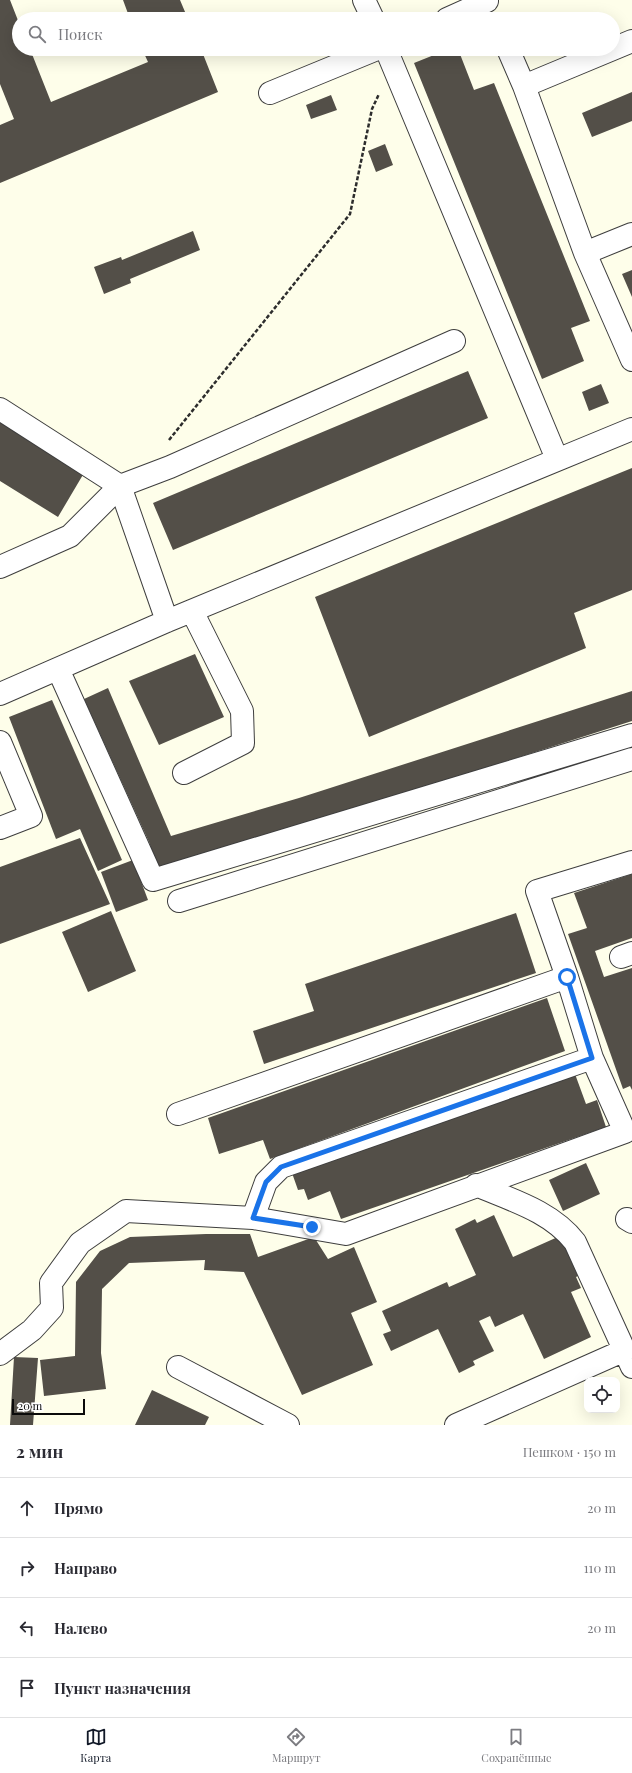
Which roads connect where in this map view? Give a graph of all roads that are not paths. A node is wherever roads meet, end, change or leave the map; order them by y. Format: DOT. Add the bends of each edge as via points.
graph roads {
  1 [pos="364,0"];
  2 [pos="490,7"];
  3 [pos="369,12"];
  4 [pos="472,12"];
  5 [pos="632,41"];
  6 [pos="620,46"];
  7 [pos="360,56"];
  8 [pos="511,56"];
  9 [pos="596,56"];
  10 [pos="389,57"];
  11 [pos="524,86"];
  12 [pos="270,93"];
  13 [pos="632,234"];
  14 [pos="585,253"];
  15 [pos="454,341"];
  16 [pos="632,360"];
  17 [pos="0,409"];
  18 [pos="632,429"];
  19 [pos="557,459"];
  20 [pos="120,486"];
  21 [pos="0,567"];
  22 [pos="192,611"];
  23 [pos="167,621"];
  24 [pos="58,669"];
  25 [pos="0,694"];
  26 [pos="632,735"];
  27 [pos="0,742"];
  28 [pos="632,759"];
  29 [pos="184,773"];
  30 [pos="0,828"];
  31 [pos="632,862"];
  32 [pos="179,901"];
  33 [pos="567,977"];
  34 [pos="592,1058"];
  35 [pos="178,1114"];
  36 [pos="629,1130"];
  37 [pos="476,1185"];
  38 [pos="253,1218"];
  39 [pos="0,1354"];
  40 [pos="628,1358"];
  41 [pos="178,1367"];
  42 [pos="288,1425"];
  43 [pos="456,1425"];
  1 -- 3 [label="street"];
  2 -- 4 [label="street"];
  5 -- 6 [label="street"];
  7 -- 12 [label="street"];
  8 -- 11 [label="street"];
  9 -- 11 [label="street"];
  10 -- 19 [label="street"];
  11 -- 14 [label="street"];
  13 -- 14 [label="street"];
  14 -- 16 [label="street"];
  15 -- 20 [label="street" via="170,467"];
  17 -- 20 [label="street"];
  18 -- 19 [label="street"];
  19 -- 22 [label="street"];
  20 -- 21 [label="street" via="70,536"];
  20 -- 23 [label="street"];
  22 -- 23 [label="street"];
  22 -- 29 [label="street" via="242,711 243,743"];
  23 -- 24 [label="street"];
  24 -- 25 [label="street"];
  24 -- 26 [label="street" via="153,880"];
  27 -- 30 [label="street" via="31,816"];
  28 -- 32 [label="street"];
  31 -- 33 [label="street" via="537,891"];
  33 -- 34 [label="street"];
  33 -- 35 [label="street"];
  34 -- 36 [label="street"];
  34 -- 38 [label="street" via="281,1167 266,1182"];
  36 -- 37 [label="street"];
  37 -- 38 [label="street" via="346,1234"];
  37 -- 40 [label="street" via="550,1218 567,1232 575,1242"];
  38 -- 39 [label="street" via="126,1211 80,1243 51,1283 52,1308 32,1330"];
  40 -- 43 [label="street"];
  41 -- 42 [label="street"];
}
